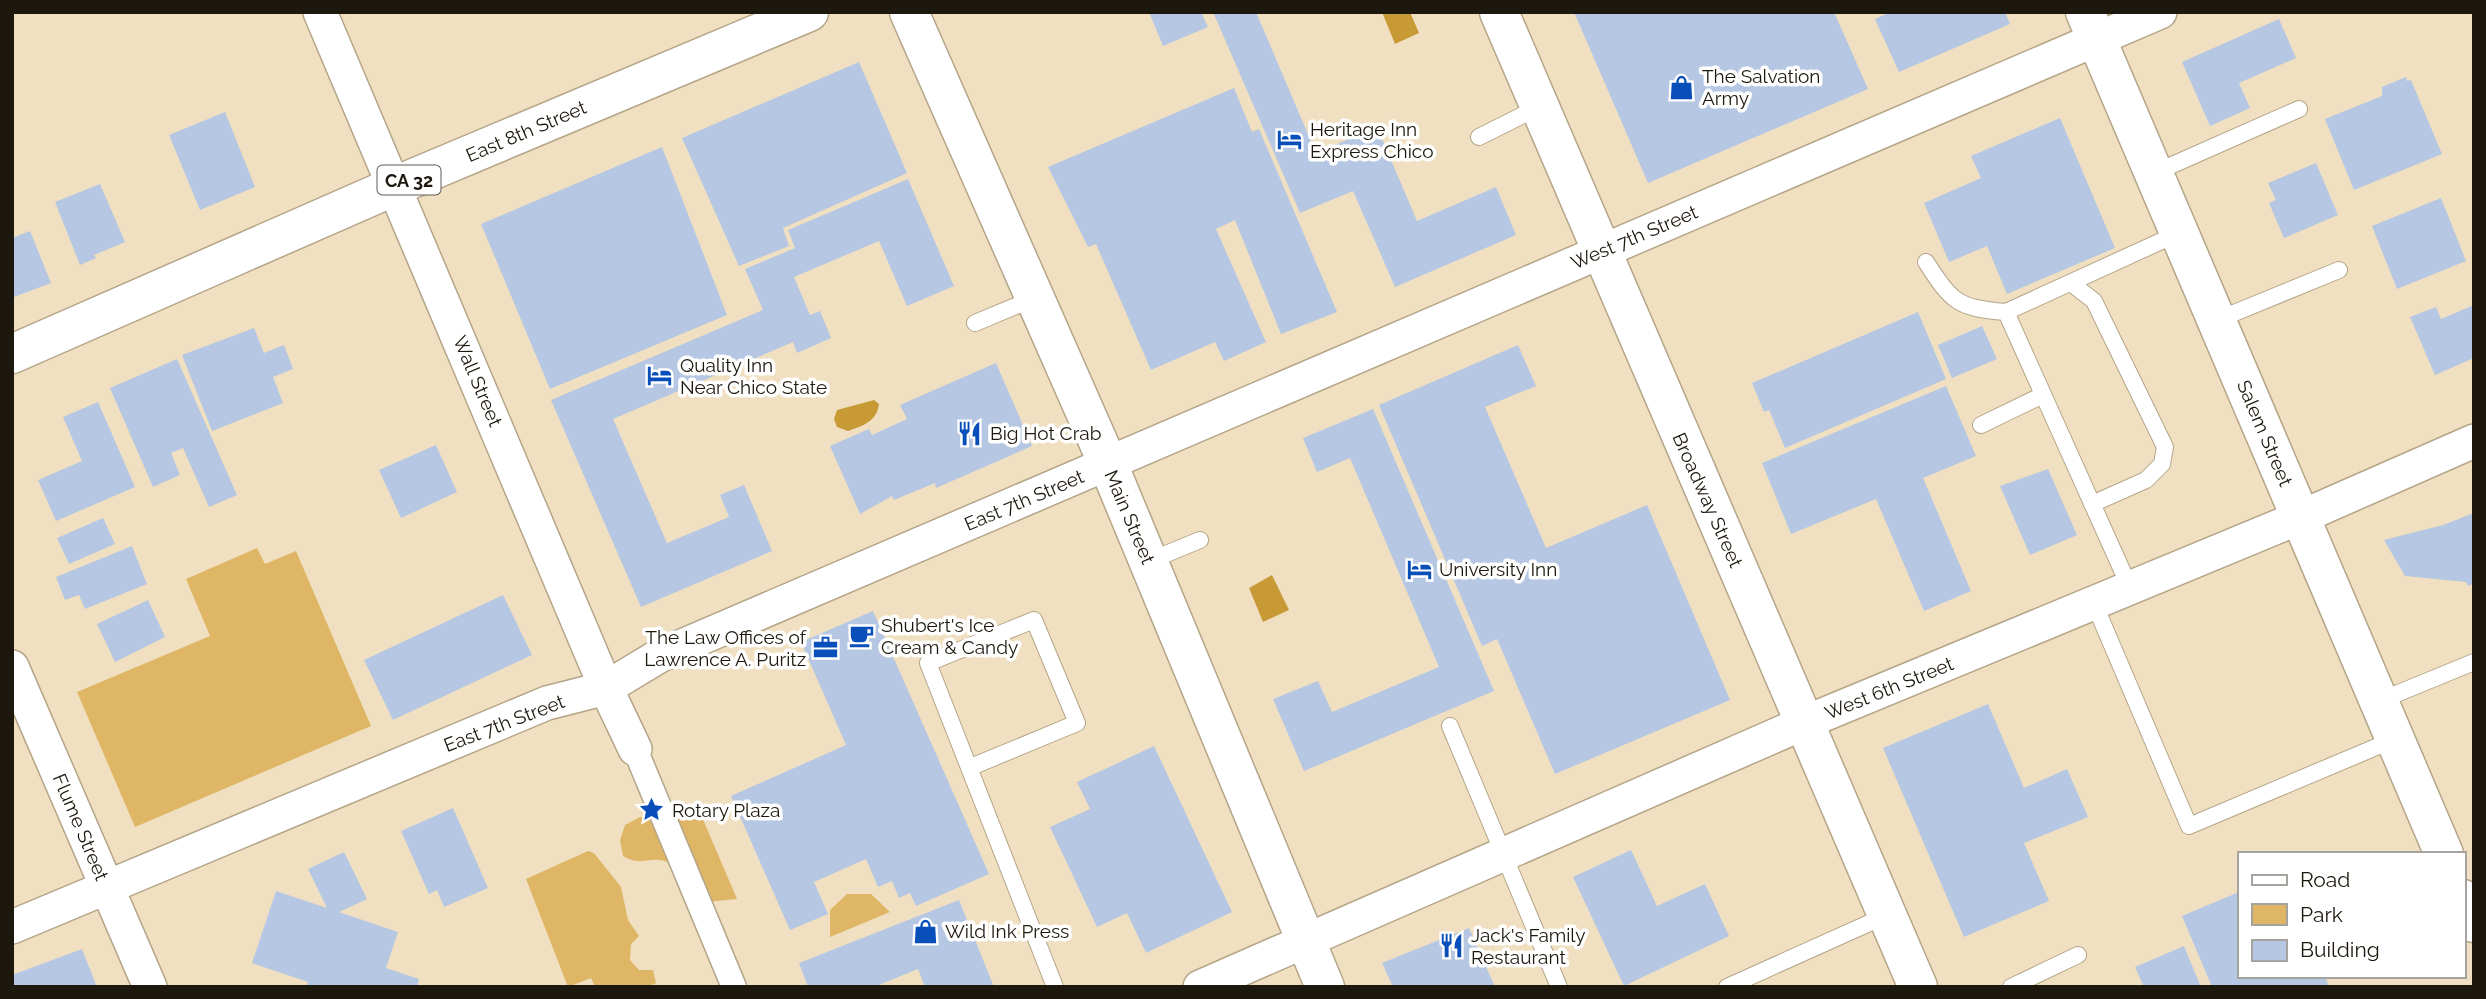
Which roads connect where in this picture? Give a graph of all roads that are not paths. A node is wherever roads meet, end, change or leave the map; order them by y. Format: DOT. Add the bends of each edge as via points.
graph roads {
  1 [pos="320,12"];
  2 [pos="809,12"];
  3 [pos="909,12"];
  4 [pos="1499,12"];
  5 [pos="2160,12"];
  6 [pos="2091,26"];
  7 [pos="1537,108"];
  8 [pos="2300,109"];
  9 [pos="1479,136"];
  10 [pos="2153,173"];
  11 [pos="395,186"];
  12 [pos="2179,233"];
  13 [pos="1600,252"];
  14 [pos="1926,262"];
  15 [pos="2339,270"];
  16 [pos="2071,283"];
  17 [pos="1035,298"];
  18 [pos="2006,313"];
  19 [pos="2217,320"];
  20 [pos="975,323"];
  21 [pos="12,355"];
  22 [pos="2043,395"];
  23 [pos="1981,425"];
  24 [pos="2474,441"];
  25 [pos="1108,464"];
  26 [pos="2092,504"];
  27 [pos="2301,517"];
  28 [pos="1200,540"];
  29 [pos="1149,561"];
  30 [pos="2130,588"];
  31 [pos="2094,603"];
  32 [pos="2474,662"];
  33 [pos="12,667"];
  34 [pos="606,688"];
  35 [pos="2379,701"];
  36 [pos="1806,722"];
  37 [pos="1450,726"];
  38 [pos="2395,739"];
  39 [pos="635,749"];
  40 [pos="971,767"];
  41 [pos="2443,852"];
  42 [pos="1504,855"];
  43 [pos="107,887"];
  44 [pos="2465,903"];
  45 [pos="1885,916"];
  46 [pos="2474,923"];
  47 [pos="12,927"];
  48 [pos="1306,942"];
  49 [pos="2078,955"];
  50 [pos="149,987"];
  51 [pos="734,987"];
  52 [pos="1055,987"];
  53 [pos="1200,987"];
  54 [pos="1325,987"];
  55 [pos="1559,987"];
  56 [pos="1727,987"];
  57 [pos="1918,987"];
  58 [pos="2011,987"];
  1 -- 11 [label="street, Wall Street"];
  2 -- 11 [label="main road, East 8th Street / CA 32"];
  3 -- 17 [label="main road, Main Street"];
  4 -- 7 [label="main road, Broadway Street"];
  5 -- 6 [label="street, West 7th Street"];
  6 -- 10 [label="main road, Salem Street"];
  6 -- 13 [label="street, West 7th Street"];
  7 -- 9 [label="lane"];
  7 -- 13 [label="main road, Broadway Street"];
  8 -- 10 [label="lane"];
  10 -- 12 [label="main road, Salem Street"];
  11 -- 21 [label="main road, East 8th Street / CA 32"];
  11 -- 34 [label="street, Wall Street"];
  12 -- 16 [label="lane"];
  12 -- 19 [label="main road, Salem Street"];
  13 -- 25 [label="street, West 7th Street"];
  13 -- 36 [label="main road, Broadway Street"];
  14 -- 18 [label="lane" via="1950,298"];
  15 -- 19 [label="lane"];
  16 -- 18 [label="lane"];
  16 -- 26 [label="lane" via="2094,301 2165,447 2162,464 2146,480"];
  17 -- 20 [label="lane"];
  17 -- 25 [label="main road, Main Street"];
  18 -- 22 [label="lane"];
  19 -- 27 [label="main road, Salem Street"];
  22 -- 23 [label="lane"];
  22 -- 26 [label="lane"];
  24 -- 27 [label="street, West 6th Street"];
  25 -- 29 [label="main road, Main Street"];
  25 -- 34 [label="street, East 7th Street" via="659,656"];
  26 -- 30 [label="lane"];
  27 -- 30 [label="street, West 6th Street"];
  27 -- 35 [label="main road, Salem Street"];
  28 -- 29 [label="lane"];
  29 -- 48 [label="main road, Main Street"];
  30 -- 31 [label="street, West 6th Street"];
  31 -- 36 [label="street, West 6th Street"];
  31 -- 38 [label="lane" via="2189,826"];
  32 -- 35 [label="lane"];
  33 -- 43 [label="street, Flume Street"];
  34 -- 39 [label="street, Wall Street"];
  34 -- 43 [label="street, East 7th Street" via="547,703"];
  35 -- 38 [label="main road, Salem Street"];
  36 -- 42 [label="street, West 6th Street"];
  36 -- 45 [label="main road, Broadway Street"];
  37 -- 42 [label="lane"];
  38 -- 41 [label="main road, Salem Street"];
  39 -- 51 [label="street"];
  40 -- 40 [label="lane" via="1077,723 1034,620 928,663"];
  40 -- 52 [label="lane"];
  42 -- 48 [label="street, West 6th Street"];
  42 -- 55 [label="lane"];
  43 -- 47 [label="street, East 7th Street"];
  43 -- 50 [label="street, Flume Street"];
  44 -- 46 [label="main road"];
  45 -- 56 [label="lane"];
  45 -- 57 [label="main road, Broadway Street"];
  48 -- 53 [label="street, West 6th Street"];
  48 -- 54 [label="main road, Main Street"];
  49 -- 58 [label="lane"];
}
